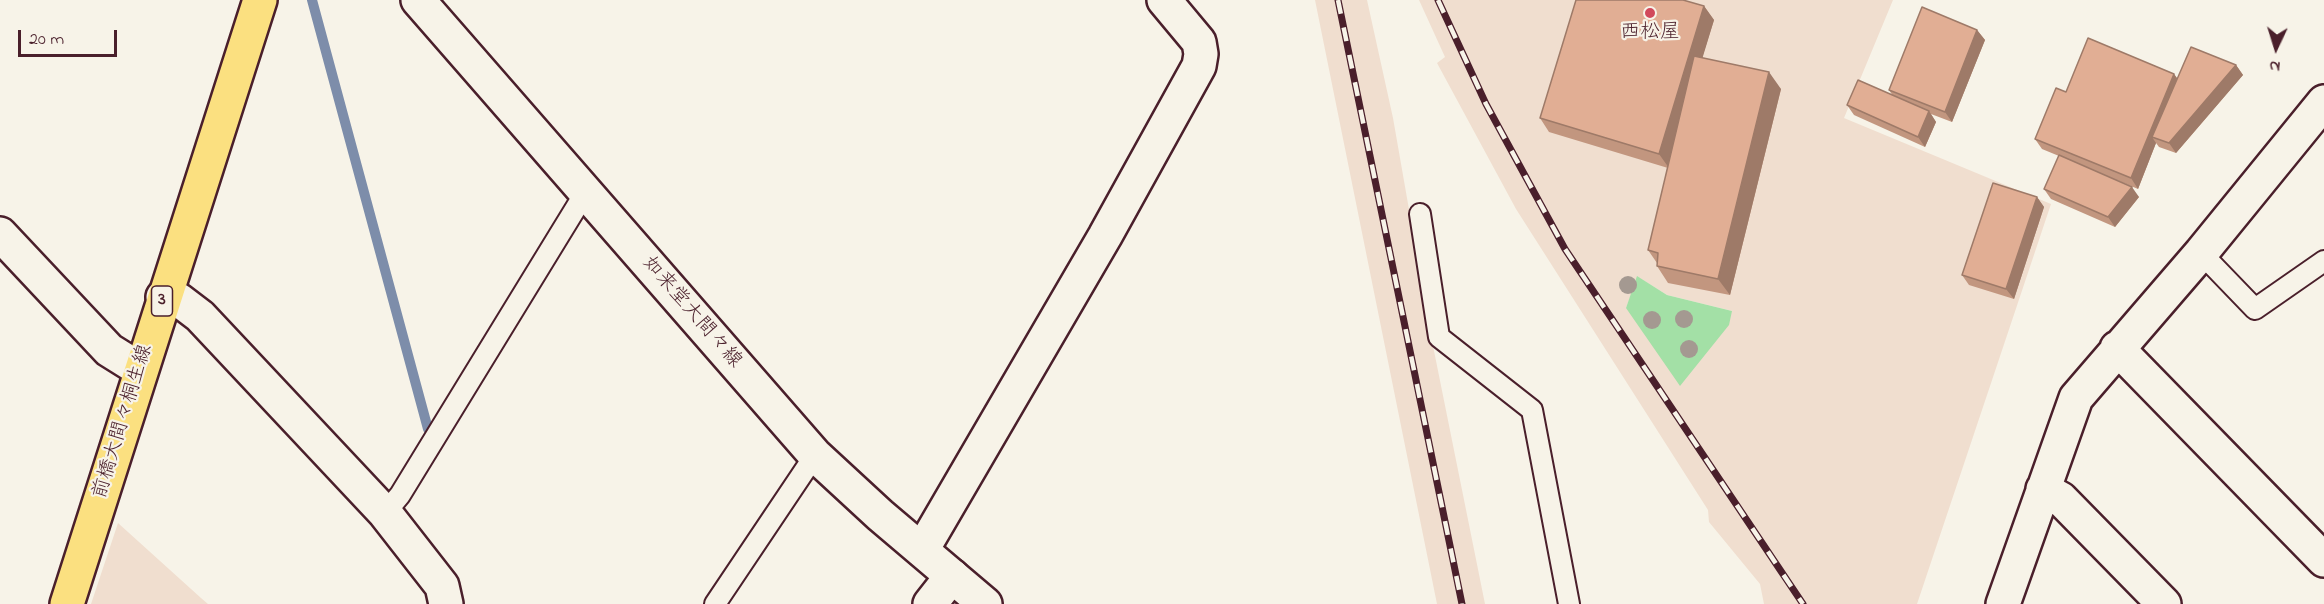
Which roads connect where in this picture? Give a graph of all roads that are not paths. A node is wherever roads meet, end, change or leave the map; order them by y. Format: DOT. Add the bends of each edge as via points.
graph roads {
  1 [pos="260,0"];
  2 [pos="418,0"];
  3 [pos="1164,0"];
  4 [pos="2324,102"];
  5 [pos="585,193"];
  6 [pos="1420,214"];
  7 [pos="0,234"];
  8 [pos="2200,253"];
  9 [pos="2324,261"];
  10 [pos="163,297"];
  11 [pos="2117,348"];
  12 [pos="141,370"];
  13 [pos="815,454"];
  14 [pos="2043,489"];
  15 [pos="385,513"];
  16 [pos="922,550"];
  17 [pos="2324,560"];
  18 [pos="952,576"];
  19 [pos="67,604"];
  20 [pos="446,604"];
  21 [pos="715,604"];
  22 [pos="930,604"];
  23 [pos="985,604"];
  24 [pos="1569,604"];
  25 [pos="2003,604"];
  26 [pos="2164,604"];
  1 -- 10 [label="main road, 前橋大間々桐生線 / 3"];
  2 -- 5 [label="street, 如来堂大間々線"];
  3 -- 16 [label="street" via="1199,42 1199,66"];
  4 -- 8 [label="street"];
  5 -- 13 [label="street, 如来堂大間々線"];
  5 -- 15 [label="lane" via="400,495"];
  6 -- 24 [label="lane" via="1439,337 1532,410"];
  7 -- 12 [label="street" via="109,350"];
  8 -- 9 [label="lane" via="2255,309"];
  8 -- 11 [label="street"];
  10 -- 12 [label="main road, 前橋大間々桐生線 / 3"];
  10 -- 15 [label="street" via="179,300 200,316"];
  11 -- 14 [label="street" via="2076,398"];
  11 -- 17 [label="street"];
  12 -- 19 [label="main road, 前橋大間々桐生線 / 3"];
  13 -- 16 [label="street, 如来堂大間々線"];
  13 -- 21 [label="lane"];
  14 -- 25 [label="street"];
  14 -- 26 [label="street" via="2061,499"];
  15 -- 20 [label="street" via="442,586"];
  16 -- 18 [label="street, 如来堂大間々線"];
  18 -- 22 [label="street"];
  18 -- 23 [label="street, 如来堂大間々線"];
}
